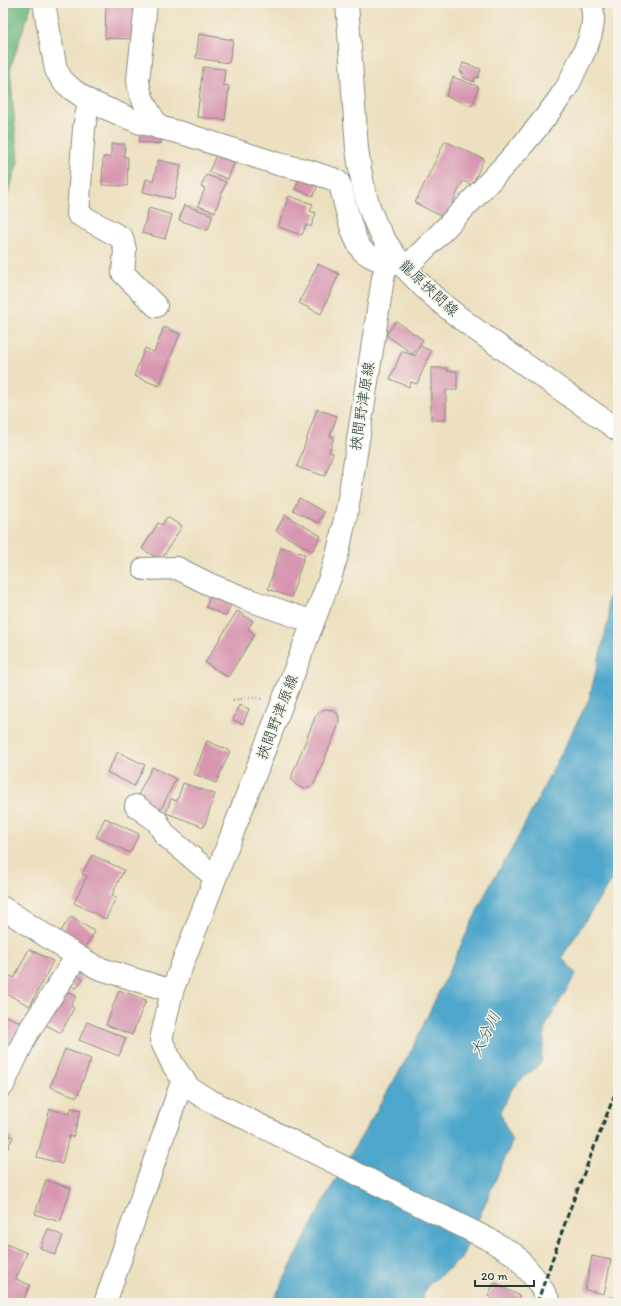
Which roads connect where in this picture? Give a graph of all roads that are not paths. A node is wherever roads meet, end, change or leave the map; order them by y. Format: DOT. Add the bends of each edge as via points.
graph roads {
  1 [pos="44,3"];
  2 [pos="146,3"];
  3 [pos="347,3"];
  4 [pos="591,3"];
  5 [pos="89,101"];
  6 [pos="159,128"];
  7 [pos="394,261"];
  8 [pos="156,306"];
  9 [pos="618,430"];
  10 [pos="144,569"];
  11 [pos="313,622"];
  12 [pos="136,806"];
  13 [pos="215,878"];
  14 [pos="3,908"];
  15 [pos="77,956"];
  16 [pos="172,991"];
  17 [pos="183,1079"];
  18 [pos="3,1085"];
  19 [pos="104,1303"];
  20 [pos="550,1303"];
  1 -- 5 [label="street" via="56,70 68,86"];
  2 -- 6 [label="street" via="138,86"];
  3 -- 7 [label="street, 龍原挾間線" via="360,172 372,217"];
  4 -- 7 [label="street" via="594,10 588,45 565,89 535,130 444,230"];
  5 -- 6 [label="street"];
  5 -- 8 [label="street" via="84,128 78,214 122,238 125,250 123,273"];
  6 -- 7 [label="street" via="336,180 361,248 366,253"];
  7 -- 9 [label="street, 龍原挾間線" via="484,335"];
  7 -- 11 [label="street, 挾間野津原線" via="383,278 343,527 330,578"];
  10 -- 11 [label="street" via="177,568 249,600"];
  11 -- 13 [label="street, 挾間野津原線"];
  12 -- 13 [label="street" via="157,821 165,835"];
  13 -- 16 [label="street, 挾間野津原線"];
  14 -- 15 [label="street"];
  15 -- 16 [label="street" via="98,968"];
  15 -- 18 [label="street" via="27,1034"];
  16 -- 17 [label="street, 挾間野津原線" via="161,1040"];
  17 -- 19 [label="street"];
  17 -- 20 [label="street, 挾間野津原線" via="189,1088 207,1099 490,1240 515,1255 538,1282"];
}
